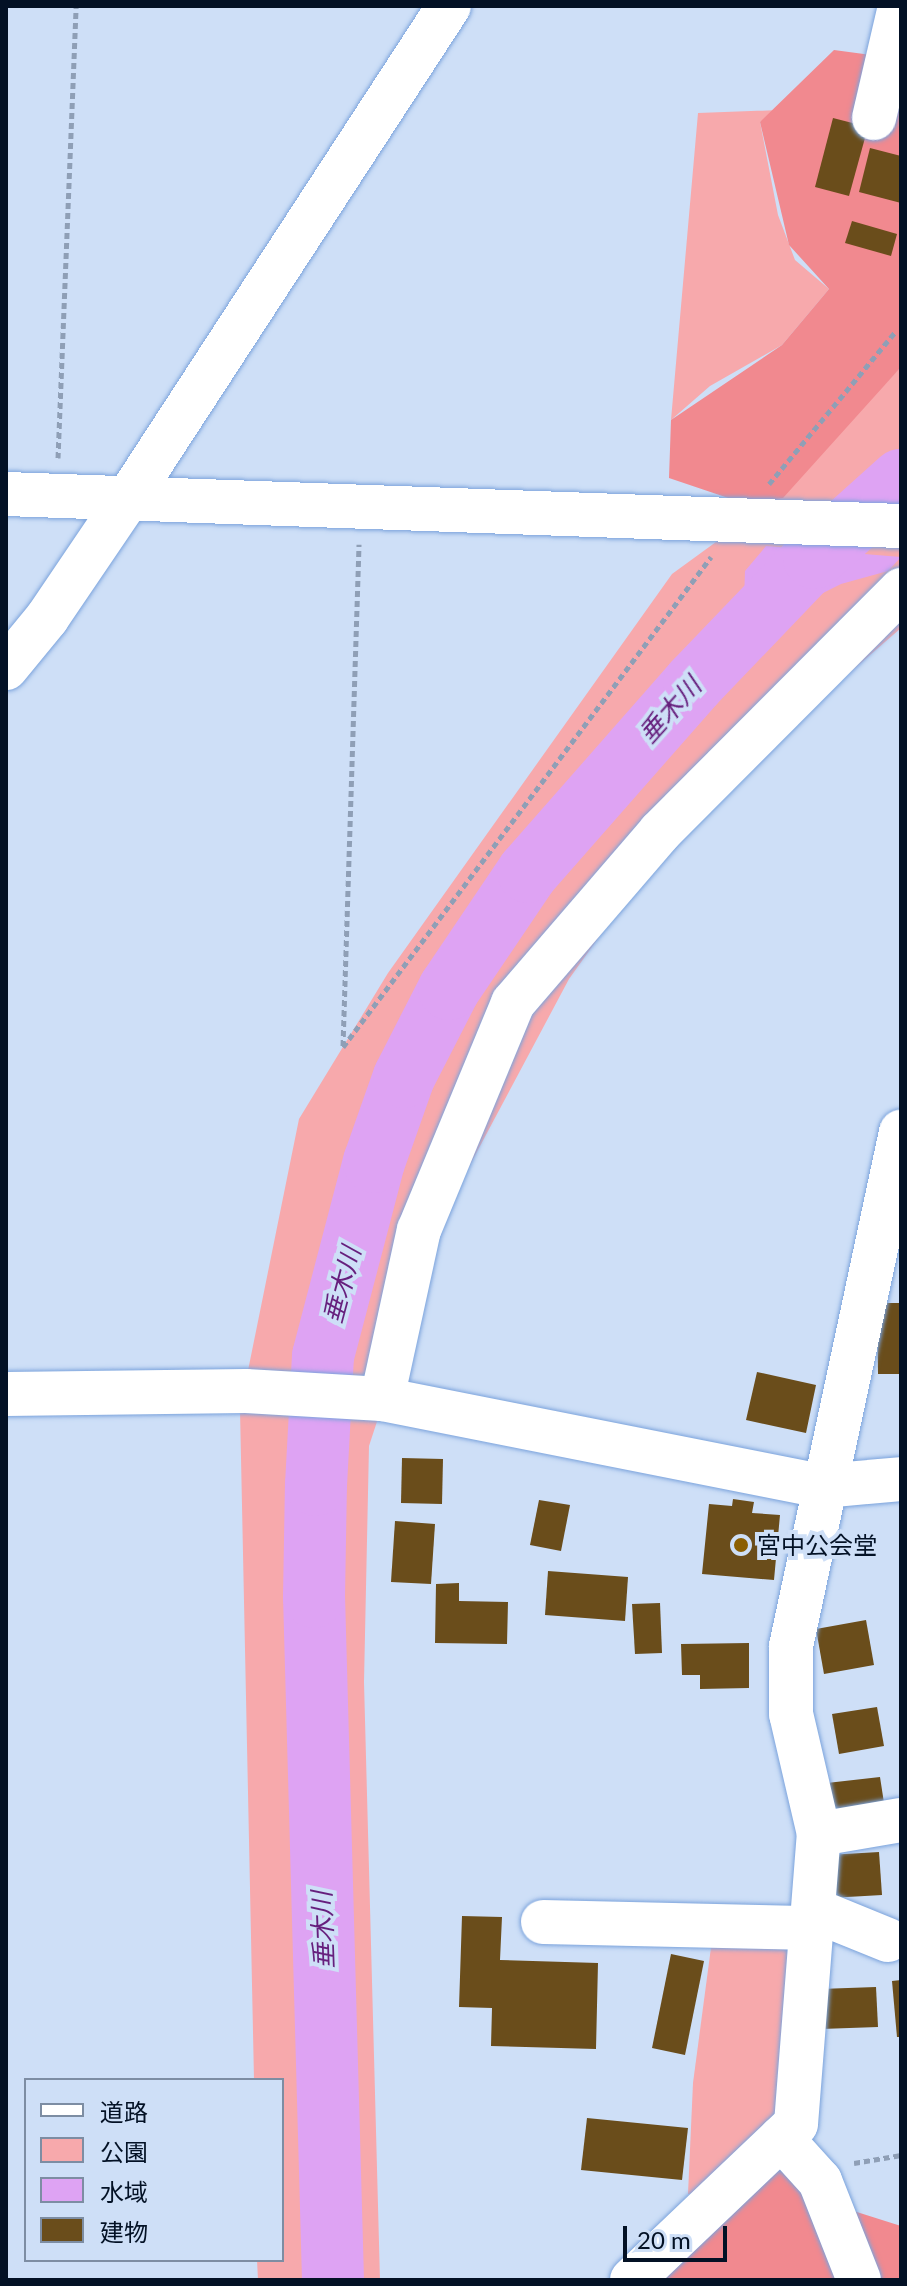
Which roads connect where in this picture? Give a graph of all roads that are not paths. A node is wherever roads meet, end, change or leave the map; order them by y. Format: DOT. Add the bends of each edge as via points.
graph roads {
  1 [pos="449,6"];
  2 [pos="900,6"];
  3 [pos="874,118"];
  4 [pos="6,494"];
  5 [pos="129,497"];
  6 [pos="901,526"];
  7 [pos="901,590"];
  8 [pos="6,668"];
  9 [pos="901,1132"];
  10 [pos="887,1259"];
  11 [pos="6,1394"];
  12 [pos="382,1399"];
  13 [pos="901,1479"];
  14 [pos="823,1486"];
  15 [pos="901,1820"];
  16 [pos="819,1834"];
  17 [pos="813,1919"];
  18 [pos="543,1922"];
  19 [pos="888,1940"];
  20 [pos="781,2138"];
  21 [pos="632,2280"];
  22 [pos="859,2280"];
  1 -- 5 [label="street"];
  2 -- 3 [label="street"];
  4 -- 5 [label="street"];
  5 -- 6 [label="street"];
  5 -- 8 [label="street" via="47,618"];
  7 -- 12 [label="street" via="660,832 513,1003 419,1230"];
  9 -- 10 [label="street"];
  10 -- 14 [label="street"];
  11 -- 12 [label="street" via="246,1391"];
  12 -- 14 [label="street"];
  13 -- 14 [label="street"];
  14 -- 16 [label="street" via="791,1646 791,1714"];
  15 -- 16 [label="street"];
  16 -- 17 [label="street"];
  17 -- 18 [label="street"];
  17 -- 19 [label="street"];
  17 -- 20 [label="street" via="796,2124"];
  20 -- 21 [label="street"];
  20 -- 22 [label="street" via="820,2181"];
}
